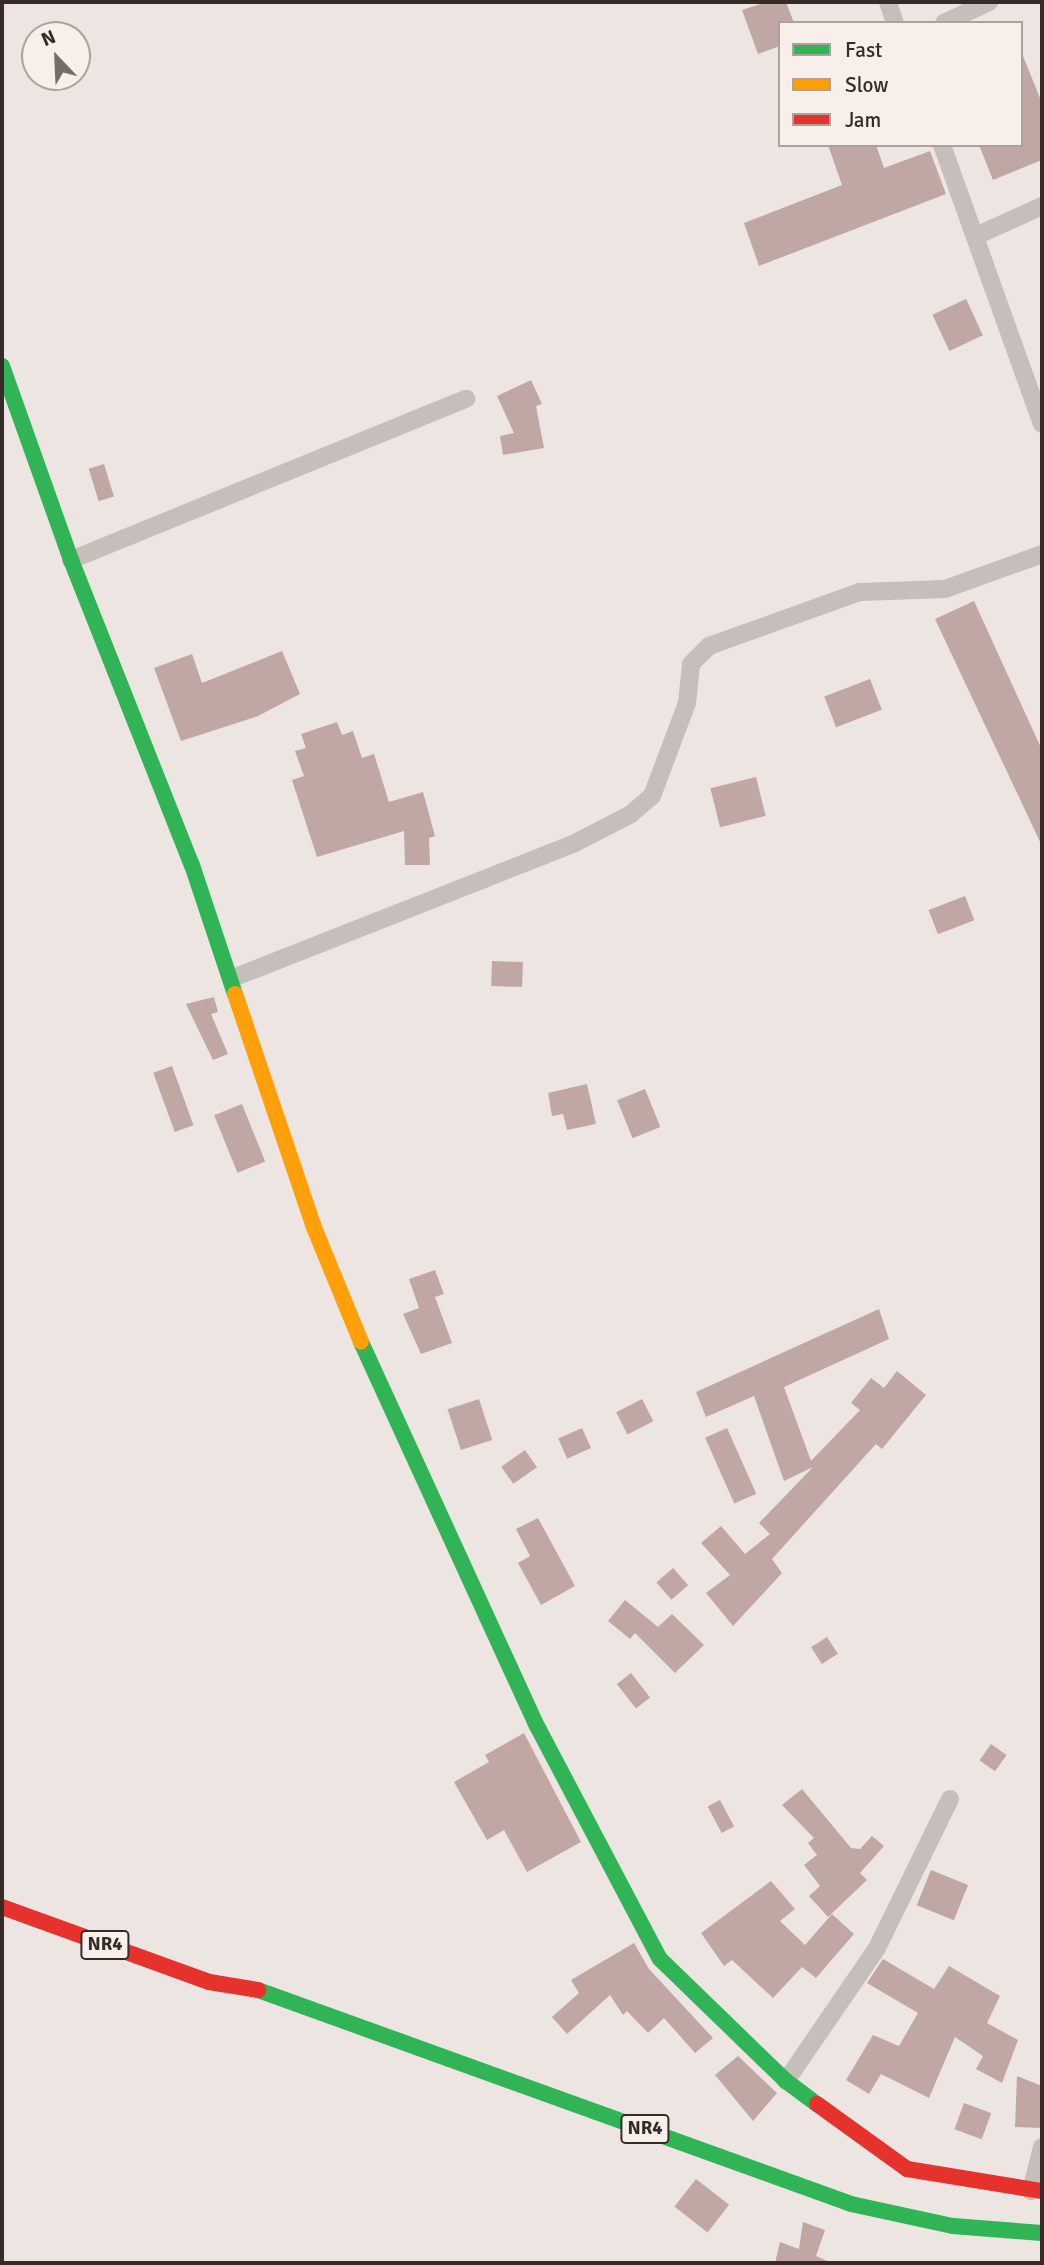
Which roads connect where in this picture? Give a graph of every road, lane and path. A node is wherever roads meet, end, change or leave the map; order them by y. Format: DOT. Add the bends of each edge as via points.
graph roads {
  1 [pos="888,2"];
  2 [pos="989,2"];
  3 [pos="894,21"];
  4 [pos="948,21"];
  5 [pos="943,147"];
  6 [pos="1042,206"];
  7 [pos="978,235"];
  8 [pos="2,366"];
  9 [pos="466,399"];
  10 [pos="1042,424"];
  11 [pos="1042,554"];
  12 [pos="71,560"];
  13 [pos="233,978"];
  14 [pos="950,1800"];
  15 [pos="2,1907"];
  16 [pos="786,2081"];
  17 [pos="1042,2147"];
  18 [pos="1037,2191"];
  19 [pos="1042,2233"];
  1 -- 3 [label="street"];
  2 -- 4 [label="street"];
  5 -- 7 [label="street"];
  6 -- 7 [label="street"];
  7 -- 10 [label="street"];
  8 -- 12 [label="main road"];
  9 -- 12 [label="street"];
  11 -- 13 [label="street" via="945,589 860,592 709,646 691,663 687,704 653,796 631,814 573,844"];
  12 -- 13 [label="main road"];
  13 -- 16 [label="main road" via="318,1237 401,1439 537,1726 665,1966"];
  14 -- 16 [label="street" via="877,1948"];
  15 -- 19 [label="main road, NR4" via="209,1982 256,1989 851,2204 953,2226"];
  16 -- 18 [label="main road" via="907,2169"];
  17 -- 18 [label="street"];
}
